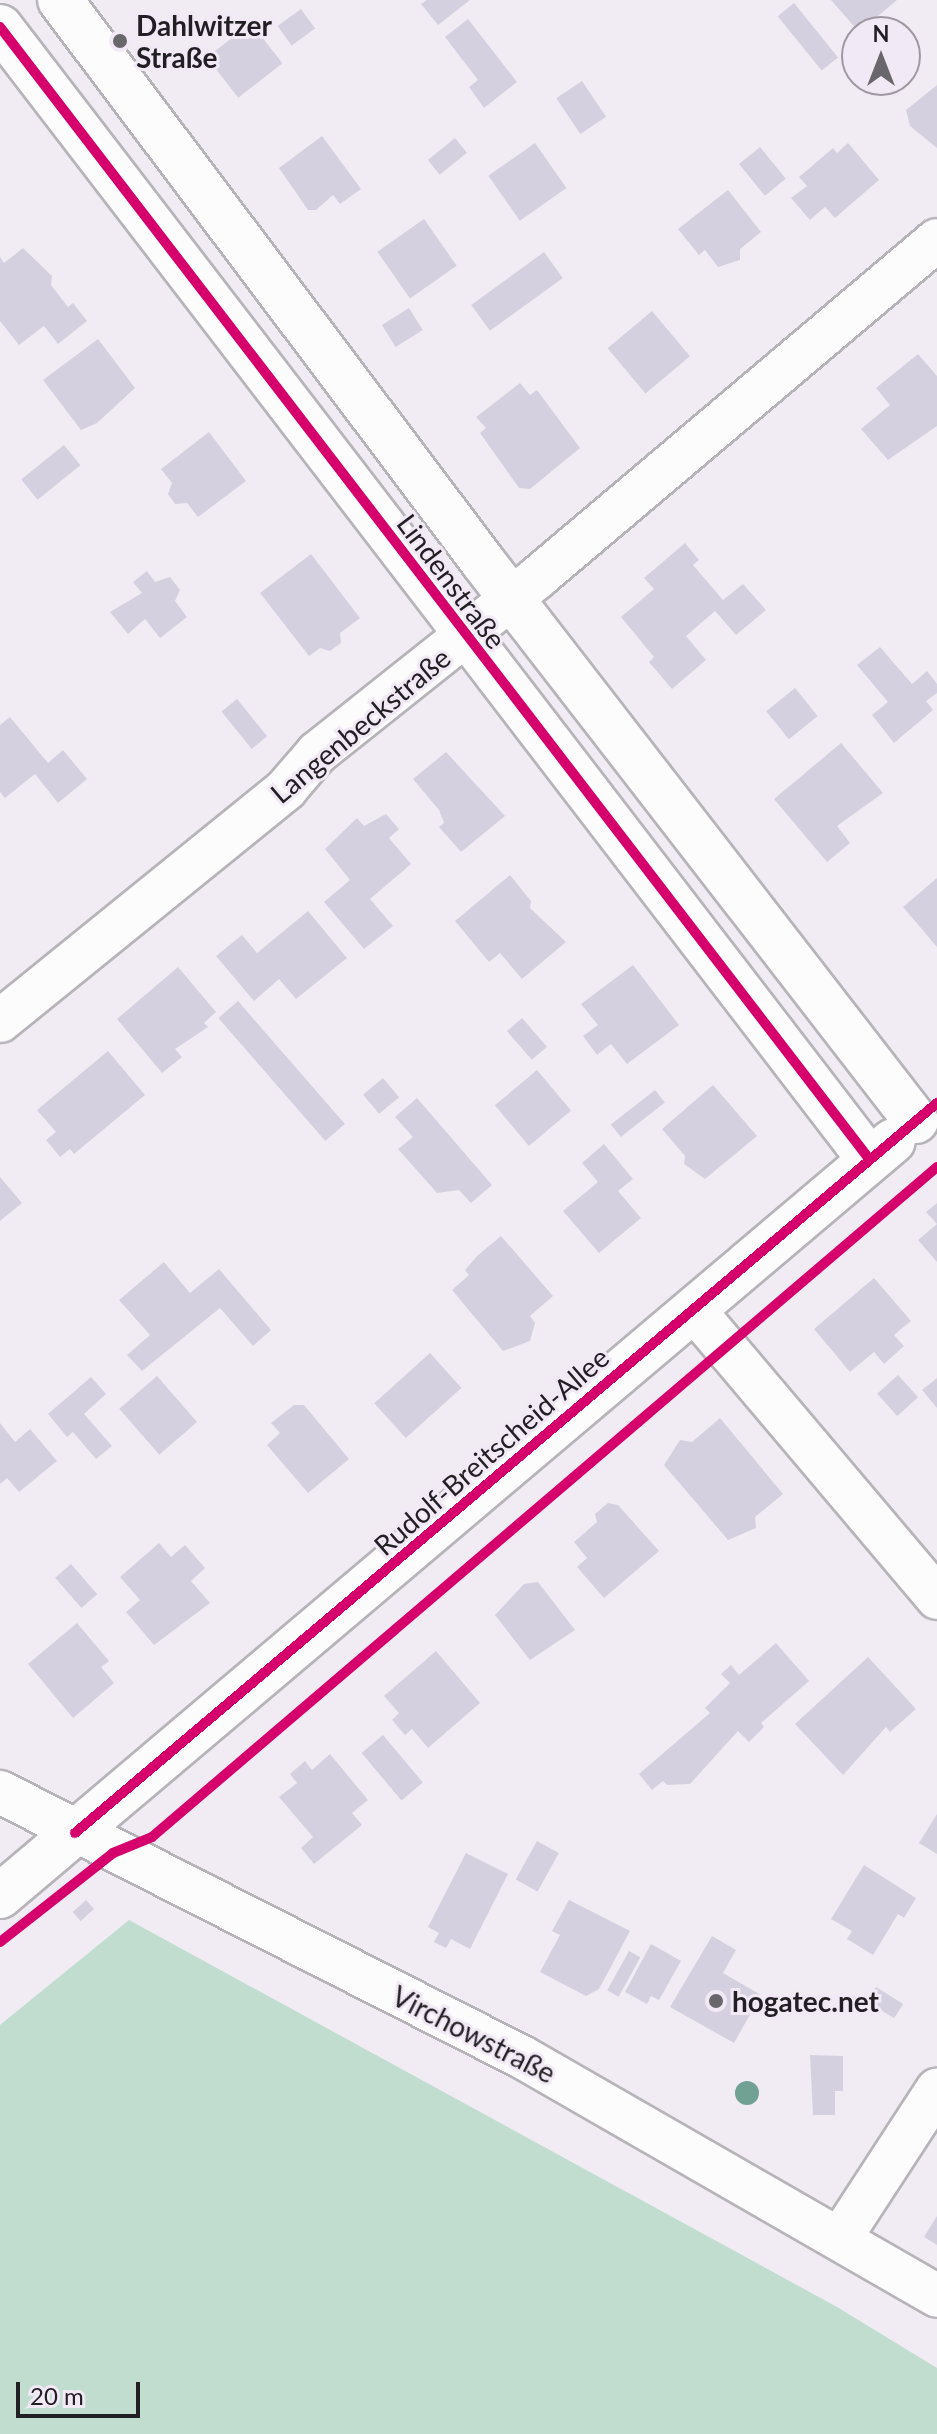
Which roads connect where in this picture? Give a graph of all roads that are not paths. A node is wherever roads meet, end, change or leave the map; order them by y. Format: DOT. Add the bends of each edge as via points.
graph roads {
  1 [pos="60,0"];
  2 [pos="0,27"];
  3 [pos="937,240"];
  4 [pos="511,598"];
  5 [pos="464,636"];
  6 [pos="0,1021"];
  7 [pos="926,1112"];
  8 [pos="870,1160"];
  9 [pos="694,1310"];
  10 [pos="937,1598"];
  11 [pos="0,1792"];
  12 [pos="75,1833"];
  13 [pos="0,1896"];
  14 [pos="937,2090"];
  15 [pos="841,2237"];
  16 [pos="937,2296"];
  1 -- 4 [label="street, Lindenstraße"];
  2 -- 5 [label="street, Lindenstraße"];
  3 -- 4 [label="street, Langenbeckstraße"];
  4 -- 5 [label="street, Langenbeckstraße"];
  4 -- 7 [label="street, Lindenstraße"];
  5 -- 6 [label="street, Langenbeckstraße"];
  5 -- 8 [label="street, Lindenstraße"];
  7 -- 8 [label="street, Rudolf-Breitscheid-Allee"];
  8 -- 9 [label="street, Rudolf-Breitscheid-Allee"];
  9 -- 10 [label="street"];
  9 -- 12 [label="street, Rudolf-Breitscheid-Allee"];
  11 -- 12 [label="street, Virchowstraße"];
  12 -- 13 [label="street, Rudolf-Breitscheid-Allee"];
  12 -- 15 [label="street, Virchowstraße" via="522,2057"];
  14 -- 15 [label="street"];
  15 -- 16 [label="street, Virchowstraße"];
}
